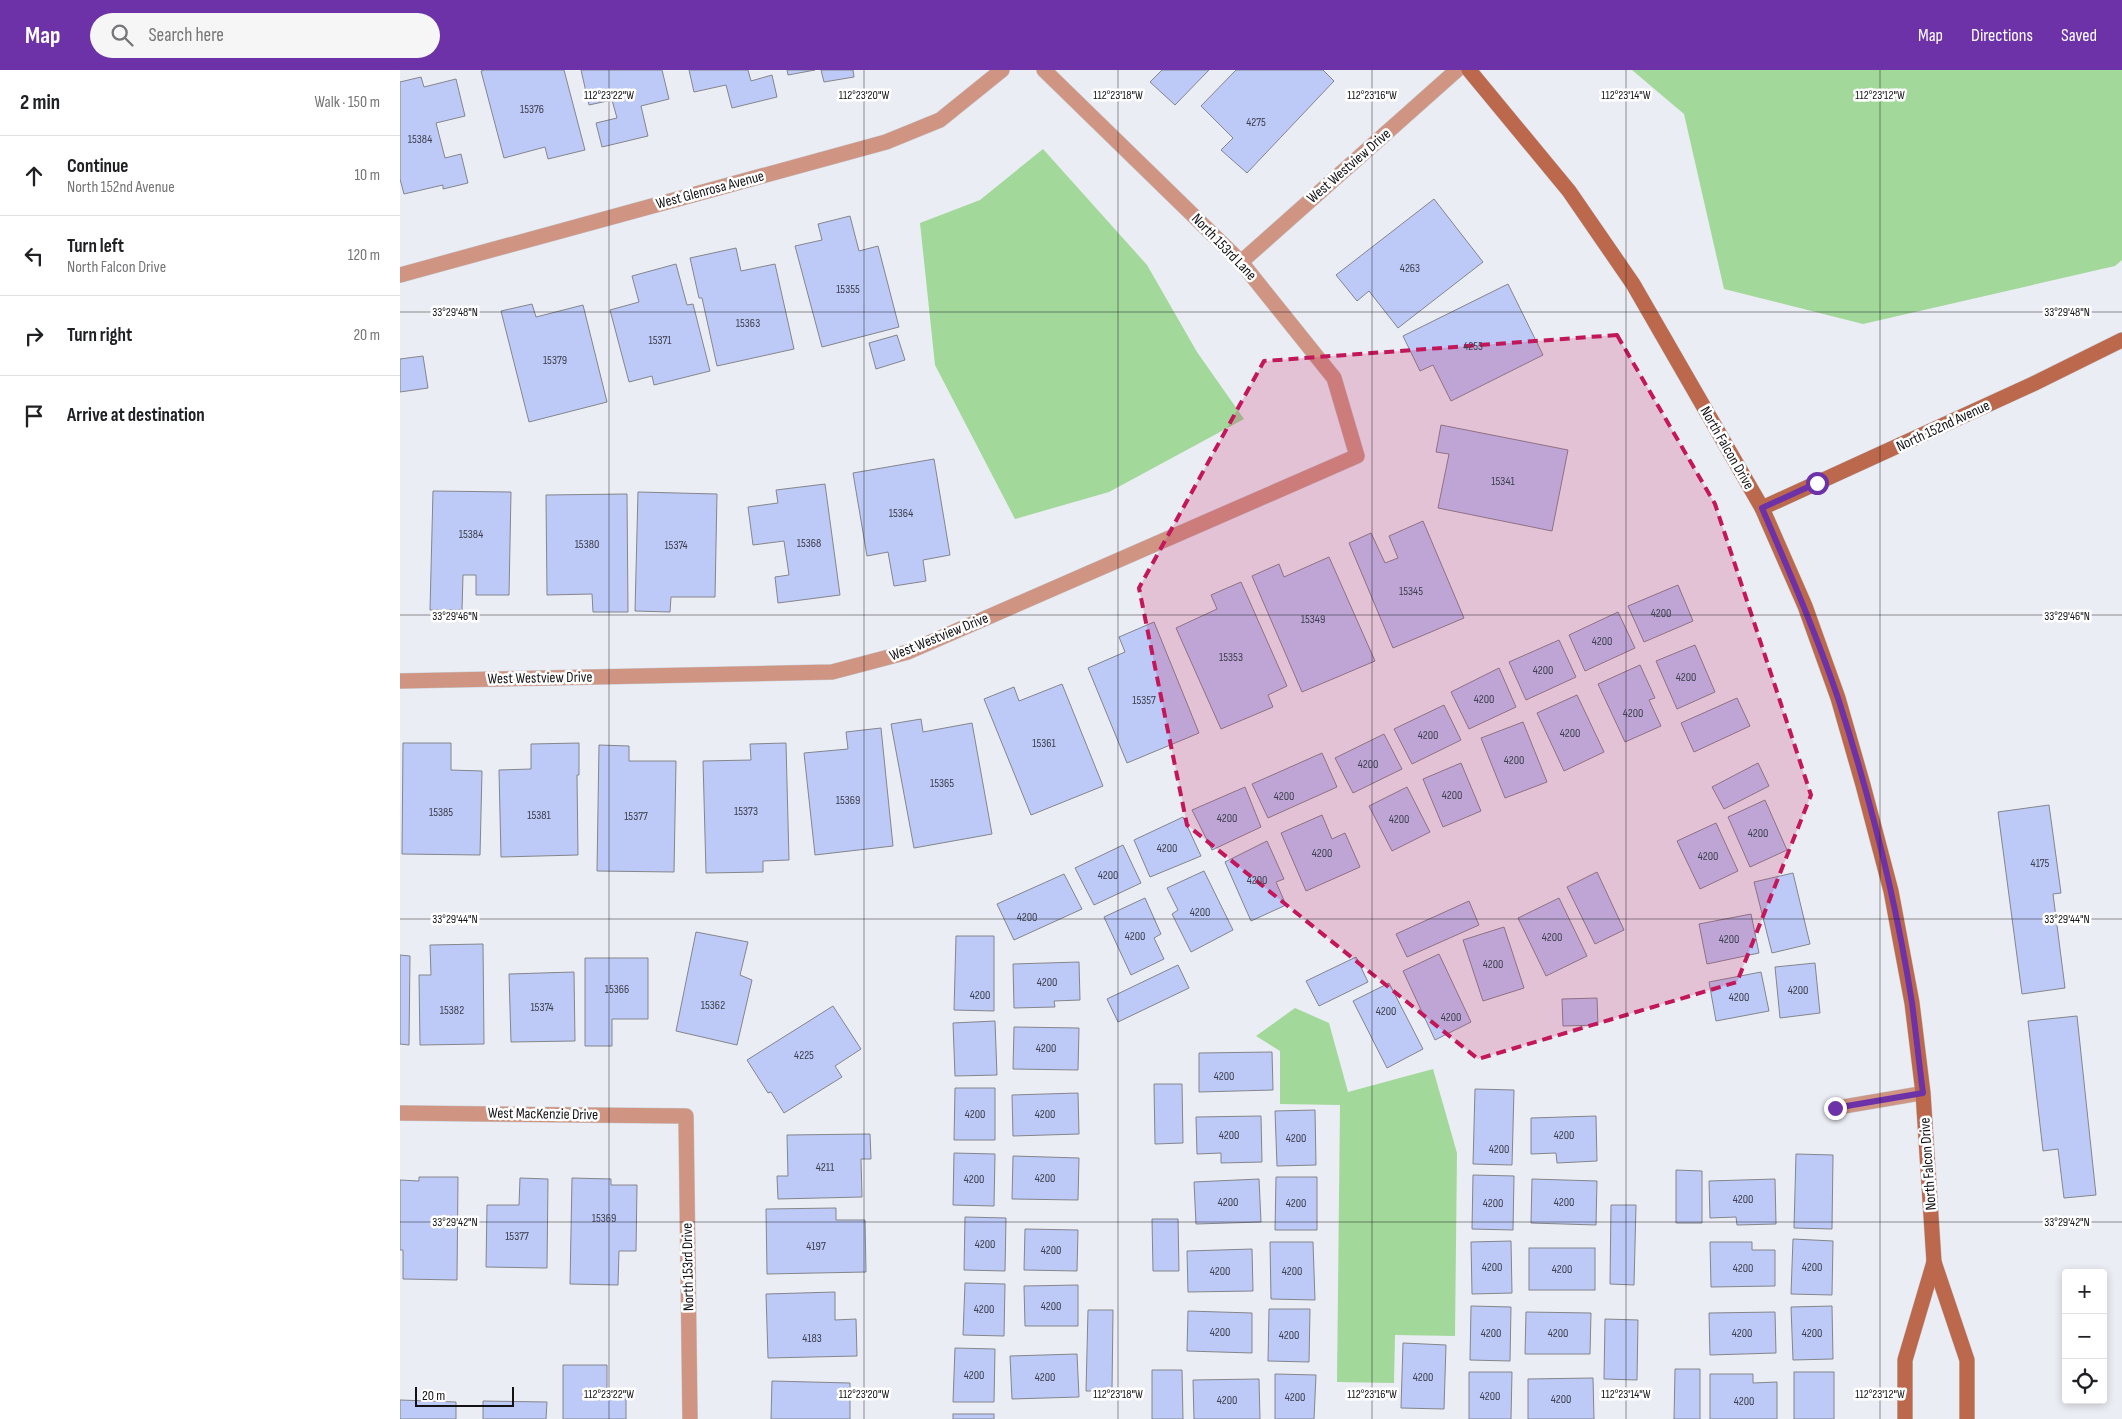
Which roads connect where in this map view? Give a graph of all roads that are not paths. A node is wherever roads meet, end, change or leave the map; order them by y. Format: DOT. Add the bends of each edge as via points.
graph roads {
  1 [pos="1002,70"];
  2 [pos="1044,70"];
  3 [pos="1458,70"];
  4 [pos="1469,70"];
  5 [pos="1241,262"];
  6 [pos="400,276"];
  7 [pos="2122,340"];
  8 [pos="1357,456"];
  9 [pos="1762,508"];
  10 [pos="400,681"];
  11 [pos="1923,1093"];
  12 [pos="1835,1108"];
  13 [pos="400,1113"];
  14 [pos="686,1116"];
  15 [pos="1934,1262"];
  16 [pos="690,1419"];
  17 [pos="1905,1419"];
  18 [pos="1967,1419"];
  1 -- 6 [label="street, West Glenrosa Avenue" via="940,120 886,142"];
  2 -- 5 [label="street, North 153rd Lane"];
  3 -- 5 [label="street, West Westview Drive"];
  4 -- 9 [label="street, North Falcon Drive" via="1569,191 1633,284"];
  5 -- 8 [label="street, North 153rd Lane" via="1334,378"];
  7 -- 9 [label="street, North 152nd Avenue"];
  8 -- 10 [label="street, West Westview Drive" via="908,652 832,672"];
  9 -- 11 [label="street, North Falcon Drive" via="1808,615 1838,698 1863,785 1894,909 1912,1002"];
  11 -- 12 [label="lane"];
  11 -- 15 [label="street, North Falcon Drive"];
  13 -- 14 [label="street, West MacKenzie Drive"];
  14 -- 16 [label="street, North 153rd Drive"];
  15 -- 17 [label="street, North Falcon Drive" via="1905,1360"];
  15 -- 18 [label="street, North Falcon Drive" via="1967,1360"];
}
